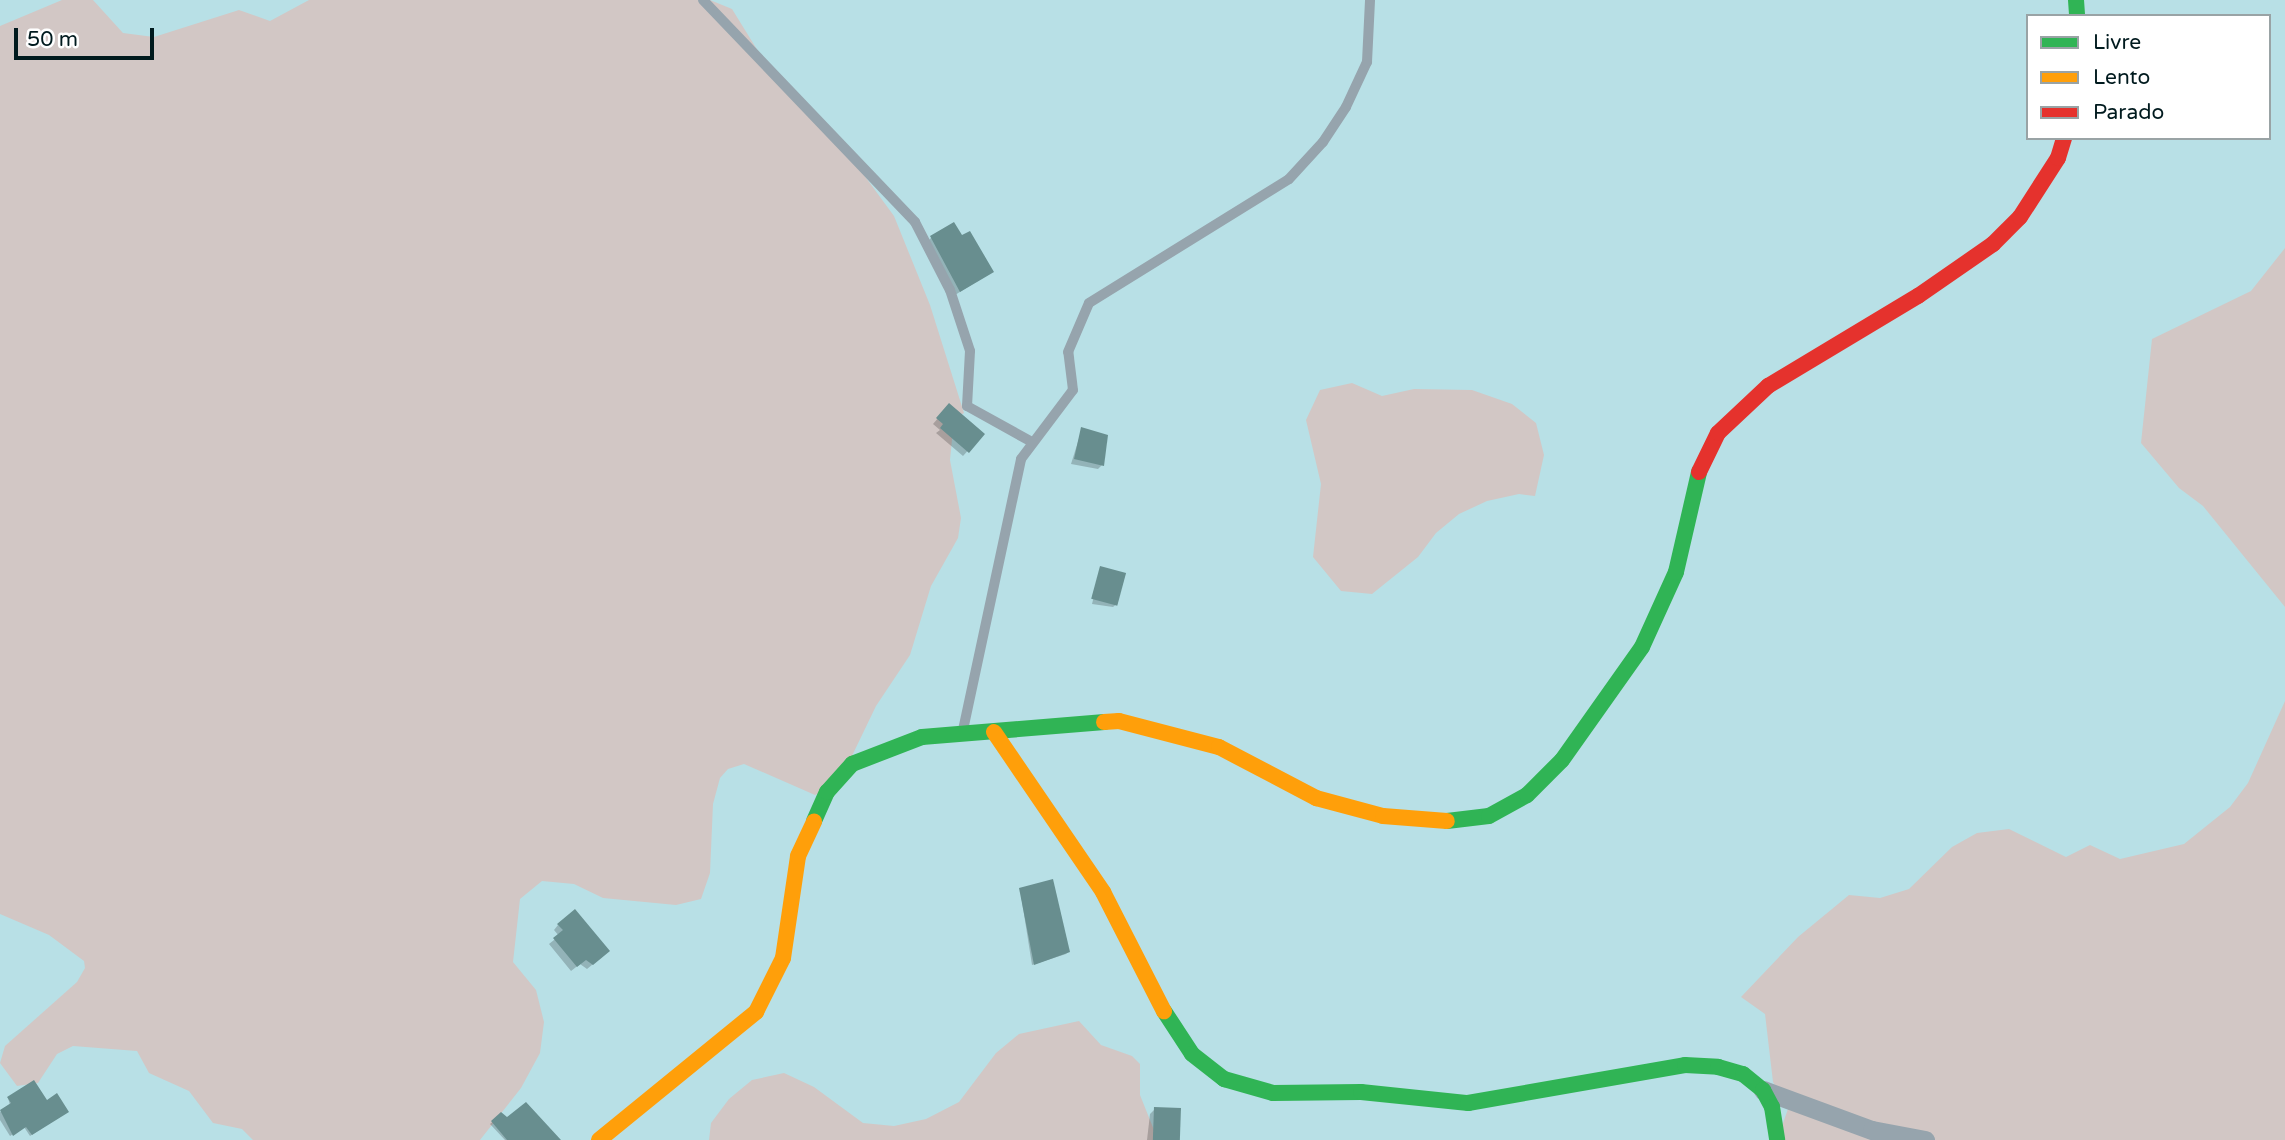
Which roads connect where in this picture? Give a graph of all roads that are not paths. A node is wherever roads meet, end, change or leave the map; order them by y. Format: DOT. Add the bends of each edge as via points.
graph roads {
  1 [pos="703,0"];
  2 [pos="1370,0"];
  3 [pos="2063,140"];
  4 [pos="1032,442"];
  5 [pos="994,732"];
  6 [pos="962,734"];
  7 [pos="1763,1090"];
  8 [pos="599,1140"];
  9 [pos="1777,1140"];
  10 [pos="1925,1140"];
  1 -- 4 [label="lane" via="915,222 950,290 970,351 967,407"];
  2 -- 4 [label="lane" via="1367,62 1323,142 1289,179 1089,303 1068,352 1073,390"];
  3 -- 5 [label="street" via="2058,158 2020,217 1993,244 1918,296 1768,386 1718,433 1700,470 1676,572 1642,647 1563,760 1527,795 1489,816 1468,820 1383,816 1316,798 1219,747 1119,721"];
  4 -- 6 [label="lane" via="1021,459"];
  5 -- 6 [label="street"];
  5 -- 7 [label="street" via="1103,892 1169,1021 1192,1054 1224,1079 1273,1093 1361,1092 1468,1103 1685,1065 1743,1074"];
  6 -- 8 [label="street" via="922,737 852,764 827,792 798,856 783,958 756,1012"];
  7 -- 9 [label="street" via="1772,1107"];
  7 -- 10 [label="street" via="1872,1130"];
}
